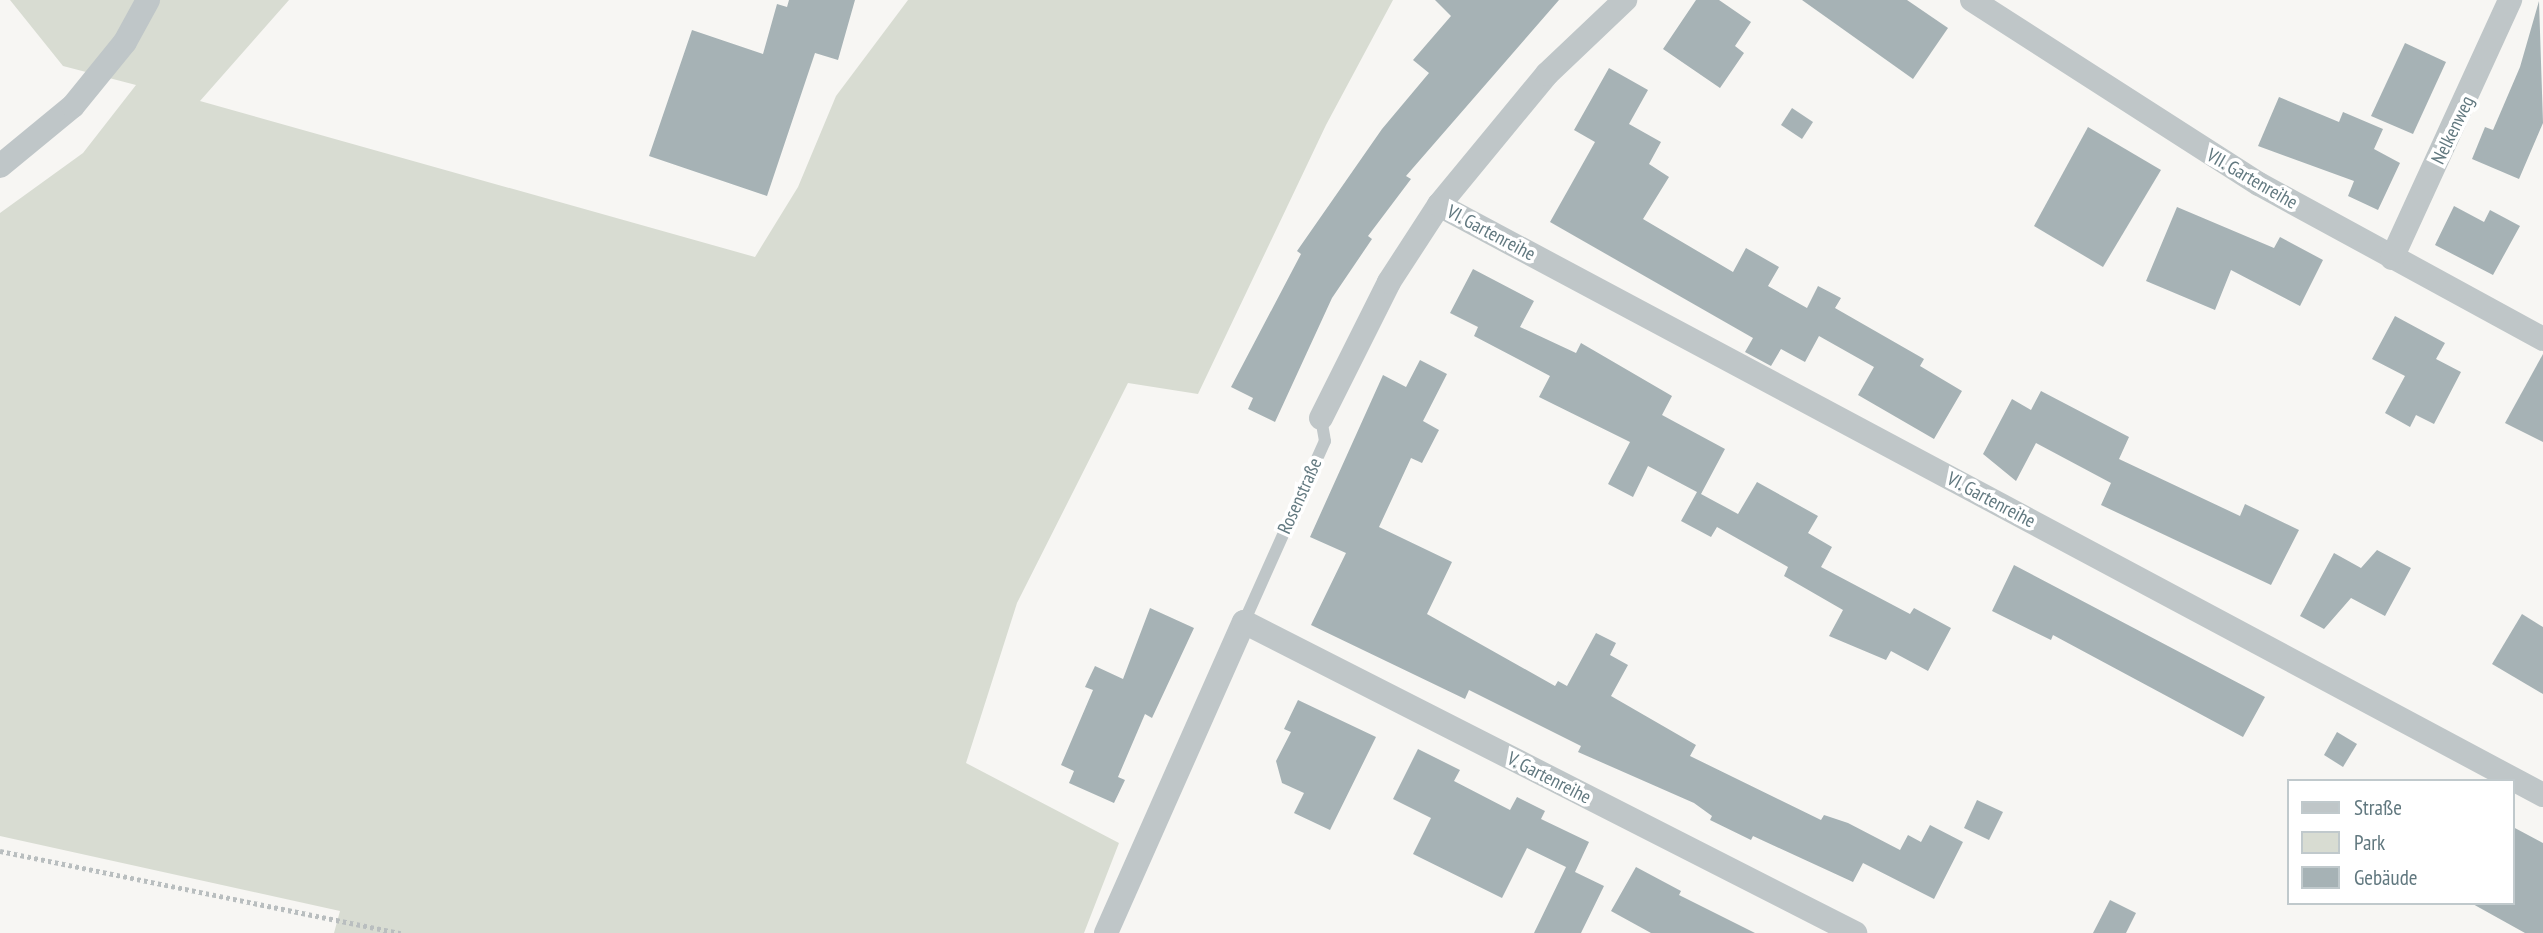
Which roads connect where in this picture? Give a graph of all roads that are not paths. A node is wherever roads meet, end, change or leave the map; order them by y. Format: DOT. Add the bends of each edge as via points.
graph roads {
  1 [pos="148,0"];
  2 [pos="1625,0"];
  3 [pos="1972,0"];
  4 [pos="2510,0"];
  5 [pos="0,166"];
  6 [pos="1439,205"];
  7 [pos="2392,258"];
  8 [pos="2543,339"];
  9 [pos="1321,418"];
  10 [pos="1244,622"];
  11 [pos="2513,779"];
  12 [pos="2515,780"];
  13 [pos="2543,795"];
  14 [pos="1106,933"];
  15 [pos="1855,933"];
  1 -- 5 [label="street" via="125,42 73,106"];
  2 -- 6 [label="street, Rosenstraße" via="1547,74"];
  3 -- 7 [label="street, VII. Gartenreihe" via="2204,151"];
  4 -- 7 [label="street, Nelkenweg"];
  6 -- 9 [label="street, Rosenstraße" via="1389,282"];
  6 -- 11 [label="street, VI. Gartenreihe"];
  7 -- 8 [label="street, VII. Gartenreihe"];
  9 -- 10 [label="lane, Rosenstraße" via="1325,441"];
  10 -- 14 [label="street, Rosenstraße"];
  10 -- 15 [label="street, V. Gartenreihe"];
  12 -- 13 [label="street, VI. Gartenreihe"];
}
